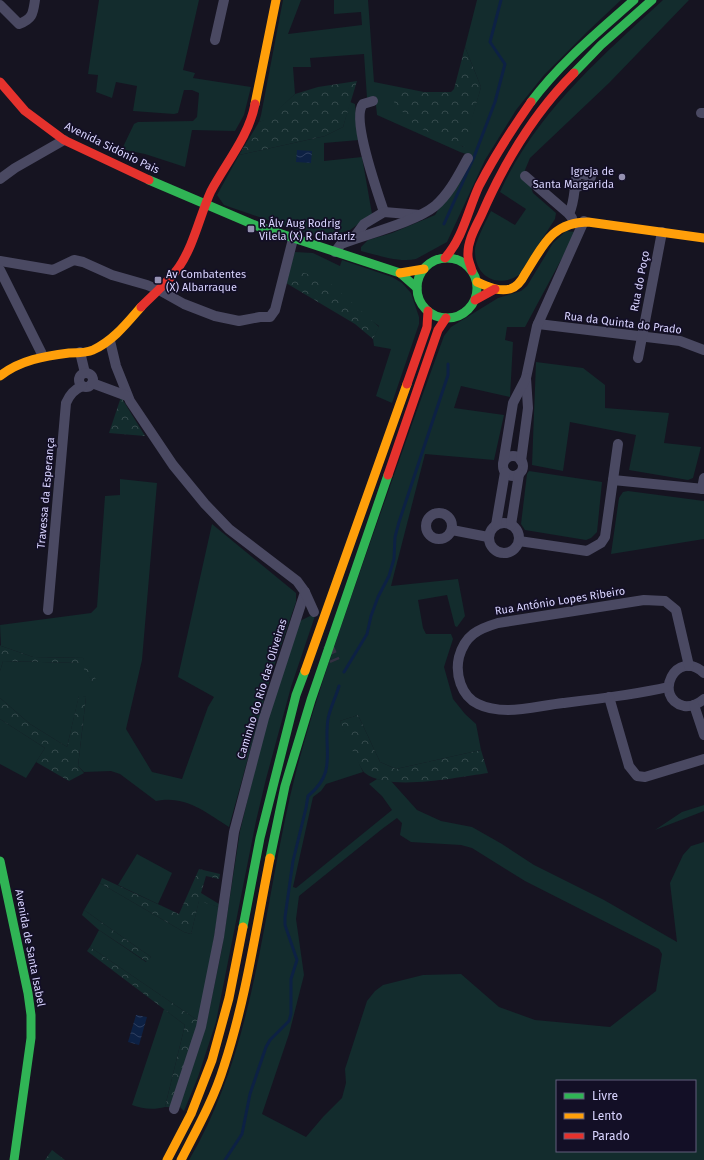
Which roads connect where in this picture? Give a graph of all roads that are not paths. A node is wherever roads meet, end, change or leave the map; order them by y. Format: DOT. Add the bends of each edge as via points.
graph roads {
  1 [pos="35,0"];
  2 [pos="224,0"];
  3 [pos="276,0"];
  4 [pos="634,0"];
  5 [pos="652,0"];
  6 [pos="0,5"];
  7 [pos="215,40"];
  8 [pos="0,82"];
  9 [pos="373,101"];
  10 [pos="64,140"];
  11 [pos="468,158"];
  12 [pos="525,176"];
  13 [pos="0,179"];
  14 [pos="574,188"];
  15 [pos="206,204"];
  16 [pos="384,212"];
  17 [pos="420,215"];
  18 [pos="571,218"];
  19 [pos="584,221"];
  20 [pos="662,232"];
  21 [pos="704,238"];
  22 [pos="293,239"];
  23 [pos="353,239"];
  24 [pos="335,252"];
  25 [pos="445,258"];
  26 [pos="0,261"];
  27 [pos="424,269"];
  28 [pos="0,270"];
  29 [pos="472,271"];
  30 [pos="400,273"];
  31 [pos="477,282"];
  32 [pos="417,288"];
  33 [pos="495,289"];
  34 [pos="159,290"];
  35 [pos="475,300"];
  36 [pos="428,311"];
  37 [pos="446,318"];
  38 [pos="538,324"];
  39 [pos="642,336"];
  40 [pos="110,341"];
  41 [pos="704,350"];
  42 [pos="80,352"];
  43 [pos="43,356"];
  44 [pos="638,358"];
  45 [pos="85,373"];
  46 [pos="0,376"];
  47 [pos="526,378"];
  48 [pos="92,383"];
  49 [pos="82,386"];
  50 [pos="127,396"];
  51 [pos="514,400"];
  52 [pos="528,404"];
  53 [pos="618,444"];
  54 [pos="521,461"];
  55 [pos="504,468"];
  56 [pos="519,474"];
  57 [pos="704,478"];
  58 [pos="613,480"];
  59 [pos="703,489"];
  60 [pos="511,524"];
  61 [pos="496,525"];
  62 [pos="452,530"];
  63 [pos="488,537"];
  64 [pos="519,541"];
  65 [pos="305,592"];
  66 [pos="48,610"];
  67 [pos="314,612"];
  68 [pos="689,666"];
  69 [pos="704,673"];
  70 [pos="668,686"];
  71 [pos="609,697"];
  72 [pos="704,699"];
  73 [pos="694,705"];
  74 [pos="704,735"];
  75 [pos="704,759"];
  76 [pos="0,861"];
  77 [pos="174,1109"];
  78 [pos="14,1160"];
  79 [pos="167,1160"];
  80 [pos="181,1160"];
  1 -- 6 [label="street" via="33,14 20,24"];
  2 -- 7 [label="street"];
  3 -- 15 [label="main road" via="253,114"];
  4 -- 25 [label="main road" via="566,61 529,105 491,165 469,210 461,234"];
  5 -- 29 [label="main road" via="585,61 536,117 504,167 488,199 469,247 468,258"];
  8 -- 10 [label="main road, Avenida Sidónio Pais" via="25,111"];
  9 -- 16 [label="street" via="363,104 360,111 366,155"];
  10 -- 13 [label="street"];
  10 -- 15 [label="main road, Avenida Sidónio Pais"];
  11 -- 17 [label="street" via="444,196 435,206"];
  12 -- 18 [label="street"];
  14 -- 18 [label="street"];
  15 -- 22 [label="main road, Avenida Sidónio Pais"];
  15 -- 34 [label="main road" via="184,258"];
  16 -- 17 [label="street"];
  16 -- 23 [label="street" via="364,224"];
  17 -- 23 [label="street"];
  18 -- 19 [label="main road"];
  18 -- 33 [label="main road" via="549,237 517,285 510,289"];
  19 -- 20 [label="main road"];
  19 -- 38 [label="street"];
  20 -- 21 [label="main road"];
  20 -- 39 [label="street, Rua do Poço"];
  22 -- 24 [label="main road, Avenida Sidónio Pais"];
  22 -- 34 [label="street" via="275,310 270,317 239,321 215,316 184,304"];
  23 -- 24 [label="street" via="341,244"];
  24 -- 30 [label="main road, Avenida Sidónio Pais"];
  25 -- 27 [label="main road" via="431,263"];
  25 -- 29 [label="main road" via="457,260"];
  26 -- 34 [label="street" via="53,270 74,260"];
  27 -- 30 [label="main road"];
  27 -- 32 [label="main road"];
  28 -- 43 [label="street"];
  29 -- 31 [label="main road"];
  30 -- 32 [label="main road"];
  31 -- 33 [label="main road"];
  31 -- 35 [label="main road"];
  32 -- 36 [label="main road" via="422,305"];
  33 -- 35 [label="main road"];
  34 -- 40 [label="main road"];
  35 -- 37 [label="main road" via="463,314 455,318"];
  36 -- 37 [label="main road"];
  36 -- 79 [label="main road" via="427,327 296,695 260,838 229,998 212,1060 192,1114"];
  37 -- 80 [label="main road" via="438,330 311,700 285,786 254,943 224,1067 207,1110"];
  38 -- 39 [label="street, Rua da Quinta do Prado"];
  38 -- 47 [label="street"];
  39 -- 41 [label="street, Rua da Quinta do Prado" via="680,341"];
  39 -- 44 [label="street, Rua do Poço"];
  40 -- 42 [label="main road" via="92,351"];
  40 -- 50 [label="street"];
  42 -- 43 [label="main road"];
  42 -- 45 [label="street"];
  43 -- 46 [label="main road"];
  45 -- 48 [label="street" via="91,375"];
  45 -- 49 [label="street" via="79,380"];
  47 -- 51 [label="street"];
  47 -- 52 [label="street"];
  48 -- 49 [label="street, Travessa da Esperança" via="87,387"];
  48 -- 50 [label="street"];
  49 -- 66 [label="street, Travessa da Esperança" via="75,389 66,402"];
  50 -- 65 [label="street" via="173,464 205,504 229,529 297,581"];
  51 -- 52 [label="street" via="523,399"];
  51 -- 55 [label="street"];
  52 -- 54 [label="street"];
  53 -- 58 [label="street"];
  54 -- 55 [label="street" via="516,457 510,457 505,461"];
  54 -- 56 [label="street" via="523,467"];
  55 -- 56 [label="street" via="512,476"];
  55 -- 61 [label="street"];
  56 -- 60 [label="street"];
  57 -- 59 [label="street"];
  58 -- 59 [label="street"];
  58 -- 64 [label="street" via="605,537 595,547 587,551"];
  60 -- 61 [label="street"];
  60 -- 64 [label="street" via="518,531"];
  61 -- 63 [label="street"];
  62 -- 63 [label="street"];
  63 -- 64 [label="street" via="491,547 504,554 514,550"];
  65 -- 67 [label="street"];
  65 -- 77 [label="street, Caminho do Rio das Oliveiras" via="264,718 236,824 219,937 201,1027"];
  68 -- 69 [label="street"];
  68 -- 70 [label="street" via="672,674"];
  68 -- 71 [label="street, Rua António Lopes Ribeiro" via="676,610 665,601 644,600 498,623 471,635 462,647 459,678 465,695 478,704 507,710"];
  70 -- 71 [label="street, Rua António Lopes Ribeiro"];
  70 -- 73 [label="street" via="676,702"];
  71 -- 75 [label="street" via="629,766 637,776 645,777"];
  72 -- 73 [label="street"];
  73 -- 74 [label="street"];
  76 -- 78 [label="main road, Avenida de Santa Isabel" via="31,1015 31,1038"];
}
